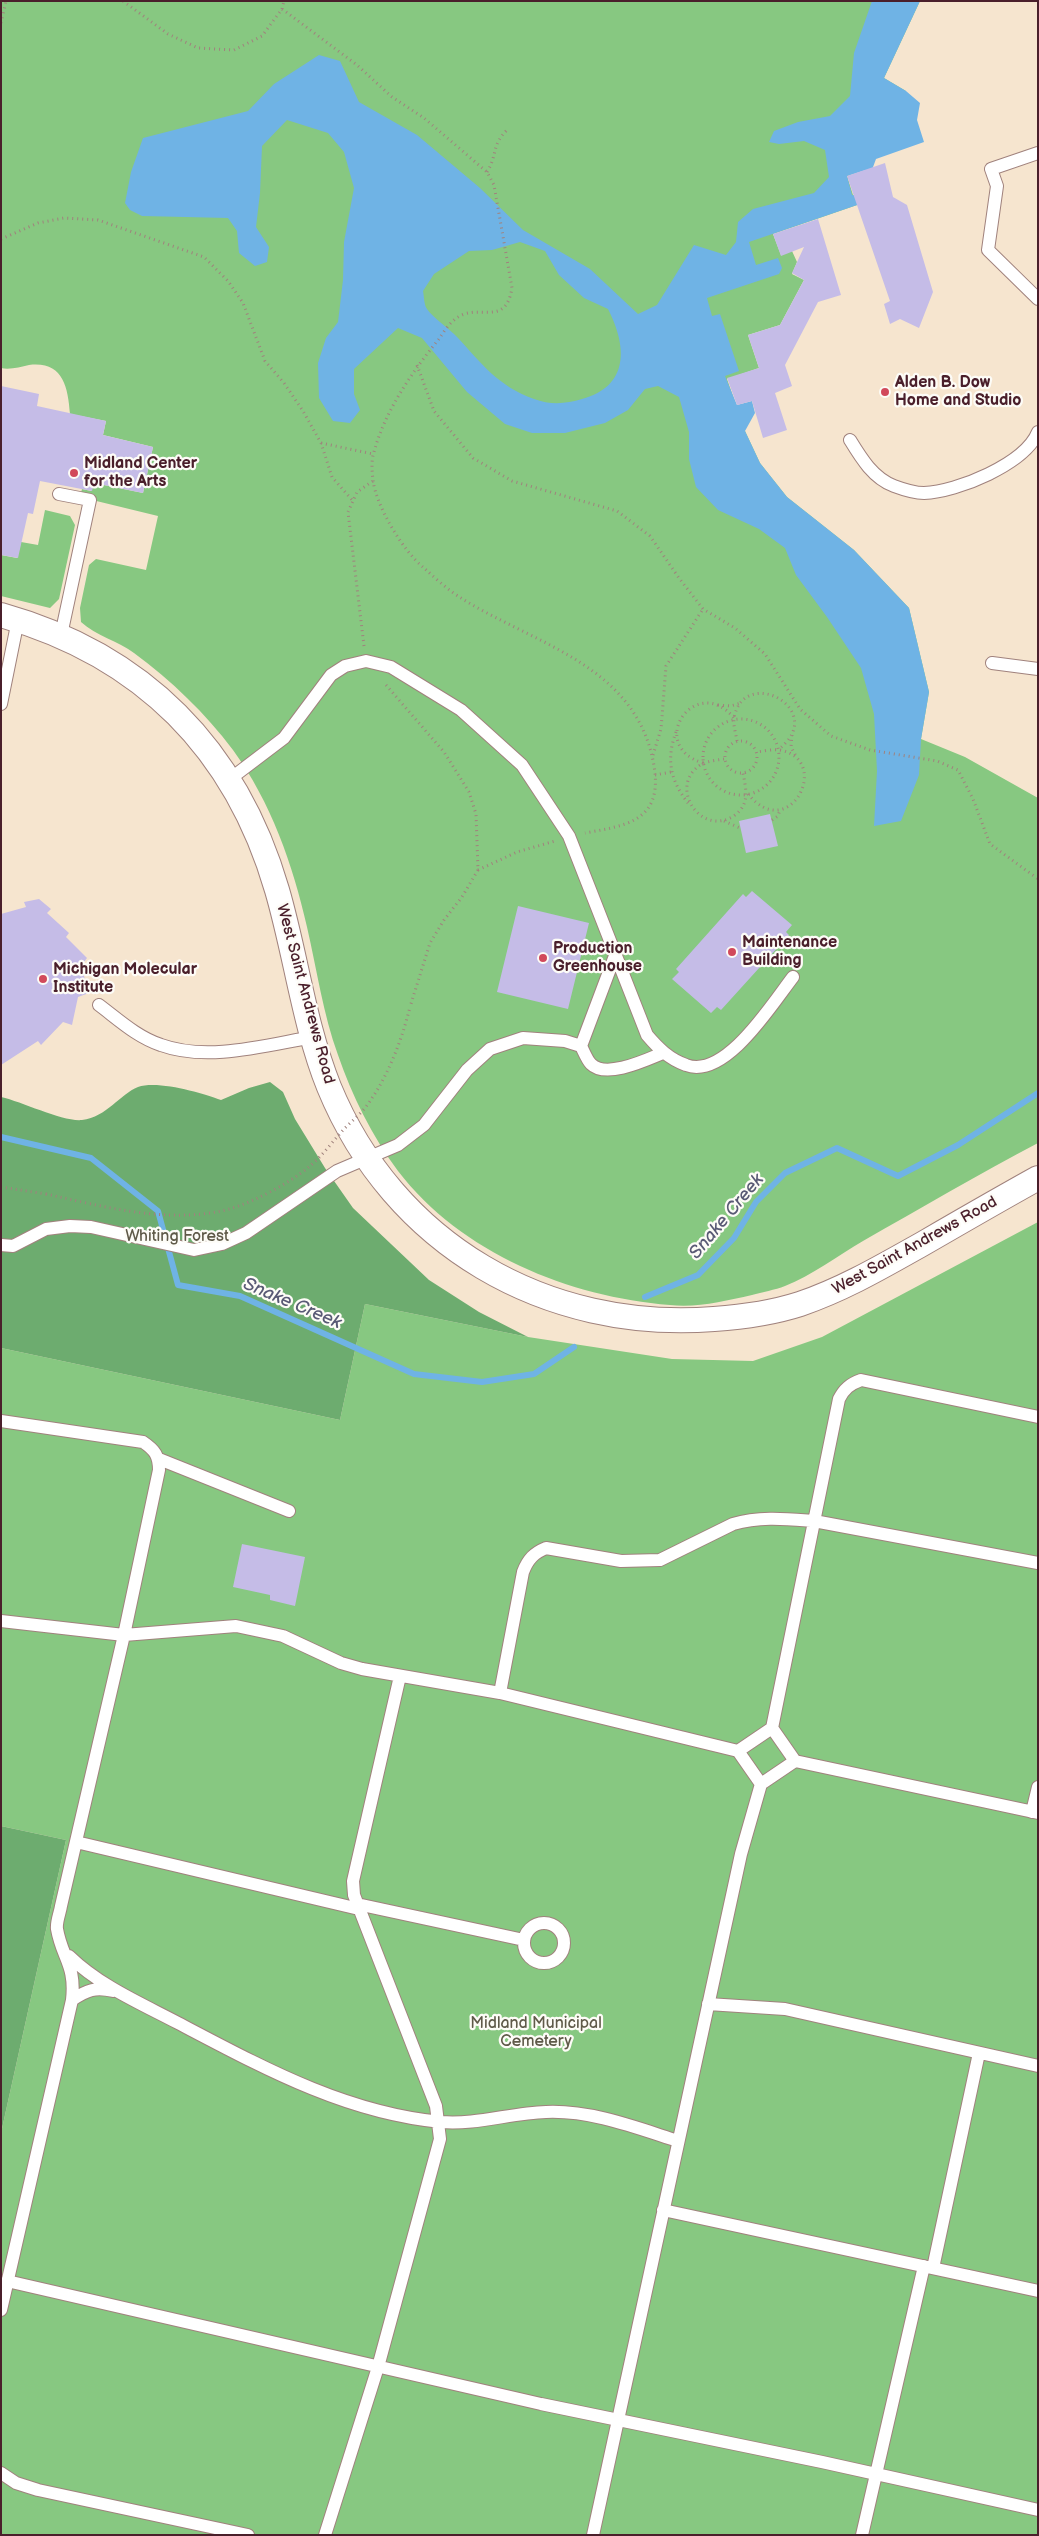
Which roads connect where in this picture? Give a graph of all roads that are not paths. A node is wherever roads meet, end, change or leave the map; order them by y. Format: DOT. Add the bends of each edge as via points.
graph roads {
  1 [pos="1038,154"];
  2 [pos="1038,299"];
  3 [pos="1037,437"];
  4 [pos="850,440"];
  5 [pos="59,494"];
  6 [pos="10,618"];
  7 [pos="60,634"];
  8 [pos="992,663"];
  9 [pos="1038,669"];
  10 [pos="1,704"];
  11 [pos="230,779"];
  12 [pos="616,952"];
  13 [pos="793,977"];
  14 [pos="99,1005"];
  15 [pos="313,1037"];
  16 [pos="582,1046"];
  17 [pos="663,1053"];
  18 [pos="368,1160"];
  19 [pos="1038,1178"];
  20 [pos="1,1245"];
  21 [pos="1038,1417"];
  22 [pos="1,1421"];
  23 [pos="159,1459"];
  24 [pos="289,1511"];
  25 [pos="814,1522"];
  26 [pos="1038,1563"];
  27 [pos="1,1621"];
  28 [pos="124,1635"];
  29 [pos="400,1676"];
  30 [pos="500,1693"];
  31 [pos="772,1728"];
  32 [pos="738,1751"];
  33 [pos="794,1761"];
  34 [pos="761,1784"];
  35 [pos="1038,1787"];
  36 [pos="1035,1813"];
  37 [pos="76,1842"];
  38 [pos="358,1906"];
  39 [pos="524,1940"];
  40 [pos="66,1952"];
  41 [pos="120,1992"];
  42 [pos="72,2000"];
  43 [pos="708,2004"];
  44 [pos="979,2053"];
  45 [pos="1038,2066"];
  46 [pos="438,2122"];
  47 [pos="678,2141"];
  48 [pos="663,2210"];
  49 [pos="928,2267"];
  50 [pos="7,2281"];
  51 [pos="1038,2290"];
  52 [pos="1,2310"];
  53 [pos="378,2367"];
  54 [pos="618,2419"];
  55 [pos="1,2473"];
  56 [pos="876,2474"];
  57 [pos="1038,2510"];
  58 [pos="248,2535"];
  59 [pos="325,2535"];
  60 [pos="593,2535"];
  61 [pos="862,2535"];
  1 -- 2 [label="lane" via="991,169 997,186 988,250"];
  3 -- 4 [label="lane" via="1007,465 960,486 923,493 893,486 865,465"];
  5 -- 7 [label="lane" via="90,500"];
  6 -- 7 [label="street, West Saint Andrews Road"];
  6 -- 10 [label="lane"];
  7 -- 11 [label="street, West Saint Andrews Road" via="110,660 146,688 194,735"];
  8 -- 9 [label="lane"];
  11 -- 12 [label="lane" via="284,738 331,676 345,666 366,661 390,668 462,710 522,765 569,836"];
  11 -- 15 [label="street, West Saint Andrews Road" via="249,814 278,893"];
  12 -- 16 [label="lane"];
  12 -- 17 [label="lane" via="647,1034"];
  13 -- 17 [label="lane" via="737,1049 714,1065 687,1066"];
  14 -- 15 [label="lane" via="138,1035 161,1046 194,1052 242,1049"];
  15 -- 18 [label="street, West Saint Andrews Road" via="330,1088"];
  16 -- 17 [label="lane" via="592,1064 604,1071 624,1068"];
  16 -- 18 [label="lane" via="565,1041 522,1038 490,1049 467,1070 424,1126 398,1145"];
  18 -- 19 [label="street, West Saint Andrews Road" via="421,1219 452,1246 484,1269 520,1288 564,1305 607,1315 686,1322 745,1317 795,1306 831,1293 865,1277"];
  18 -- 20 [label="lane" via="338,1171 246,1233 222,1244 194,1250 91,1227 70,1226 46,1229 13,1246"];
  21 -- 25 [label="lane" via="874,1382 861,1380 851,1383 839,1399"];
  22 -- 23 [label="lane" via="143,1442 154,1449"];
  23 -- 24 [label="lane"];
  23 -- 28 [label="lane"];
  25 -- 26 [label="lane"];
  25 -- 30 [label="lane" via="780,1518 745,1521 660,1560 622,1561 558,1548 536,1552 527,1561 523,1572"];
  25 -- 31 [label="lane"];
  27 -- 28 [label="lane"];
  28 -- 29 [label="lane" via="236,1626 283,1636 341,1663"];
  28 -- 37 [label="lane"];
  29 -- 30 [label="lane"];
  29 -- 38 [label="lane" via="353,1881"];
  30 -- 32 [label="lane"];
  31 -- 32 [label="lane"];
  31 -- 33 [label="lane"];
  32 -- 34 [label="lane"];
  33 -- 34 [label="lane"];
  33 -- 36 [label="lane"];
  34 -- 43 [label="lane" via="741,1854"];
  35 -- 36 [label="lane"];
  37 -- 38 [label="lane"];
  37 -- 40 [label="lane" via="57,1928"];
  38 -- 39 [label="lane"];
  38 -- 46 [label="lane" via="436,2106"];
  40 -- 41 [label="lane" via="86,1972"];
  40 -- 42 [label="lane" via="73,1976"];
  41 -- 42 [label="lane" via="99,1988 86,1990"];
  41 -- 46 [label="lane" via="301,2086 365,2107"];
  42 -- 50 [label="lane"];
  43 -- 44 [label="lane" via="785,2009"];
  43 -- 47 [label="lane"];
  44 -- 45 [label="lane"];
  44 -- 49 [label="lane"];
  46 -- 47 [label="lane" via="455,2123 549,2112 575,2114 633,2126"];
  46 -- 53 [label="lane" via="440,2139"];
  47 -- 48 [label="lane"];
  48 -- 49 [label="lane"];
  48 -- 54 [label="lane"];
  49 -- 51 [label="lane"];
  49 -- 56 [label="lane"];
  50 -- 52 [label="lane"];
  50 -- 53 [label="lane"];
  53 -- 54 [label="lane"];
  53 -- 59 [label="lane"];
  54 -- 56 [label="lane"];
  54 -- 60 [label="lane"];
  55 -- 58 [label="lane" via="16,2483 38,2490"];
  56 -- 57 [label="lane"];
  56 -- 61 [label="lane"];
}
